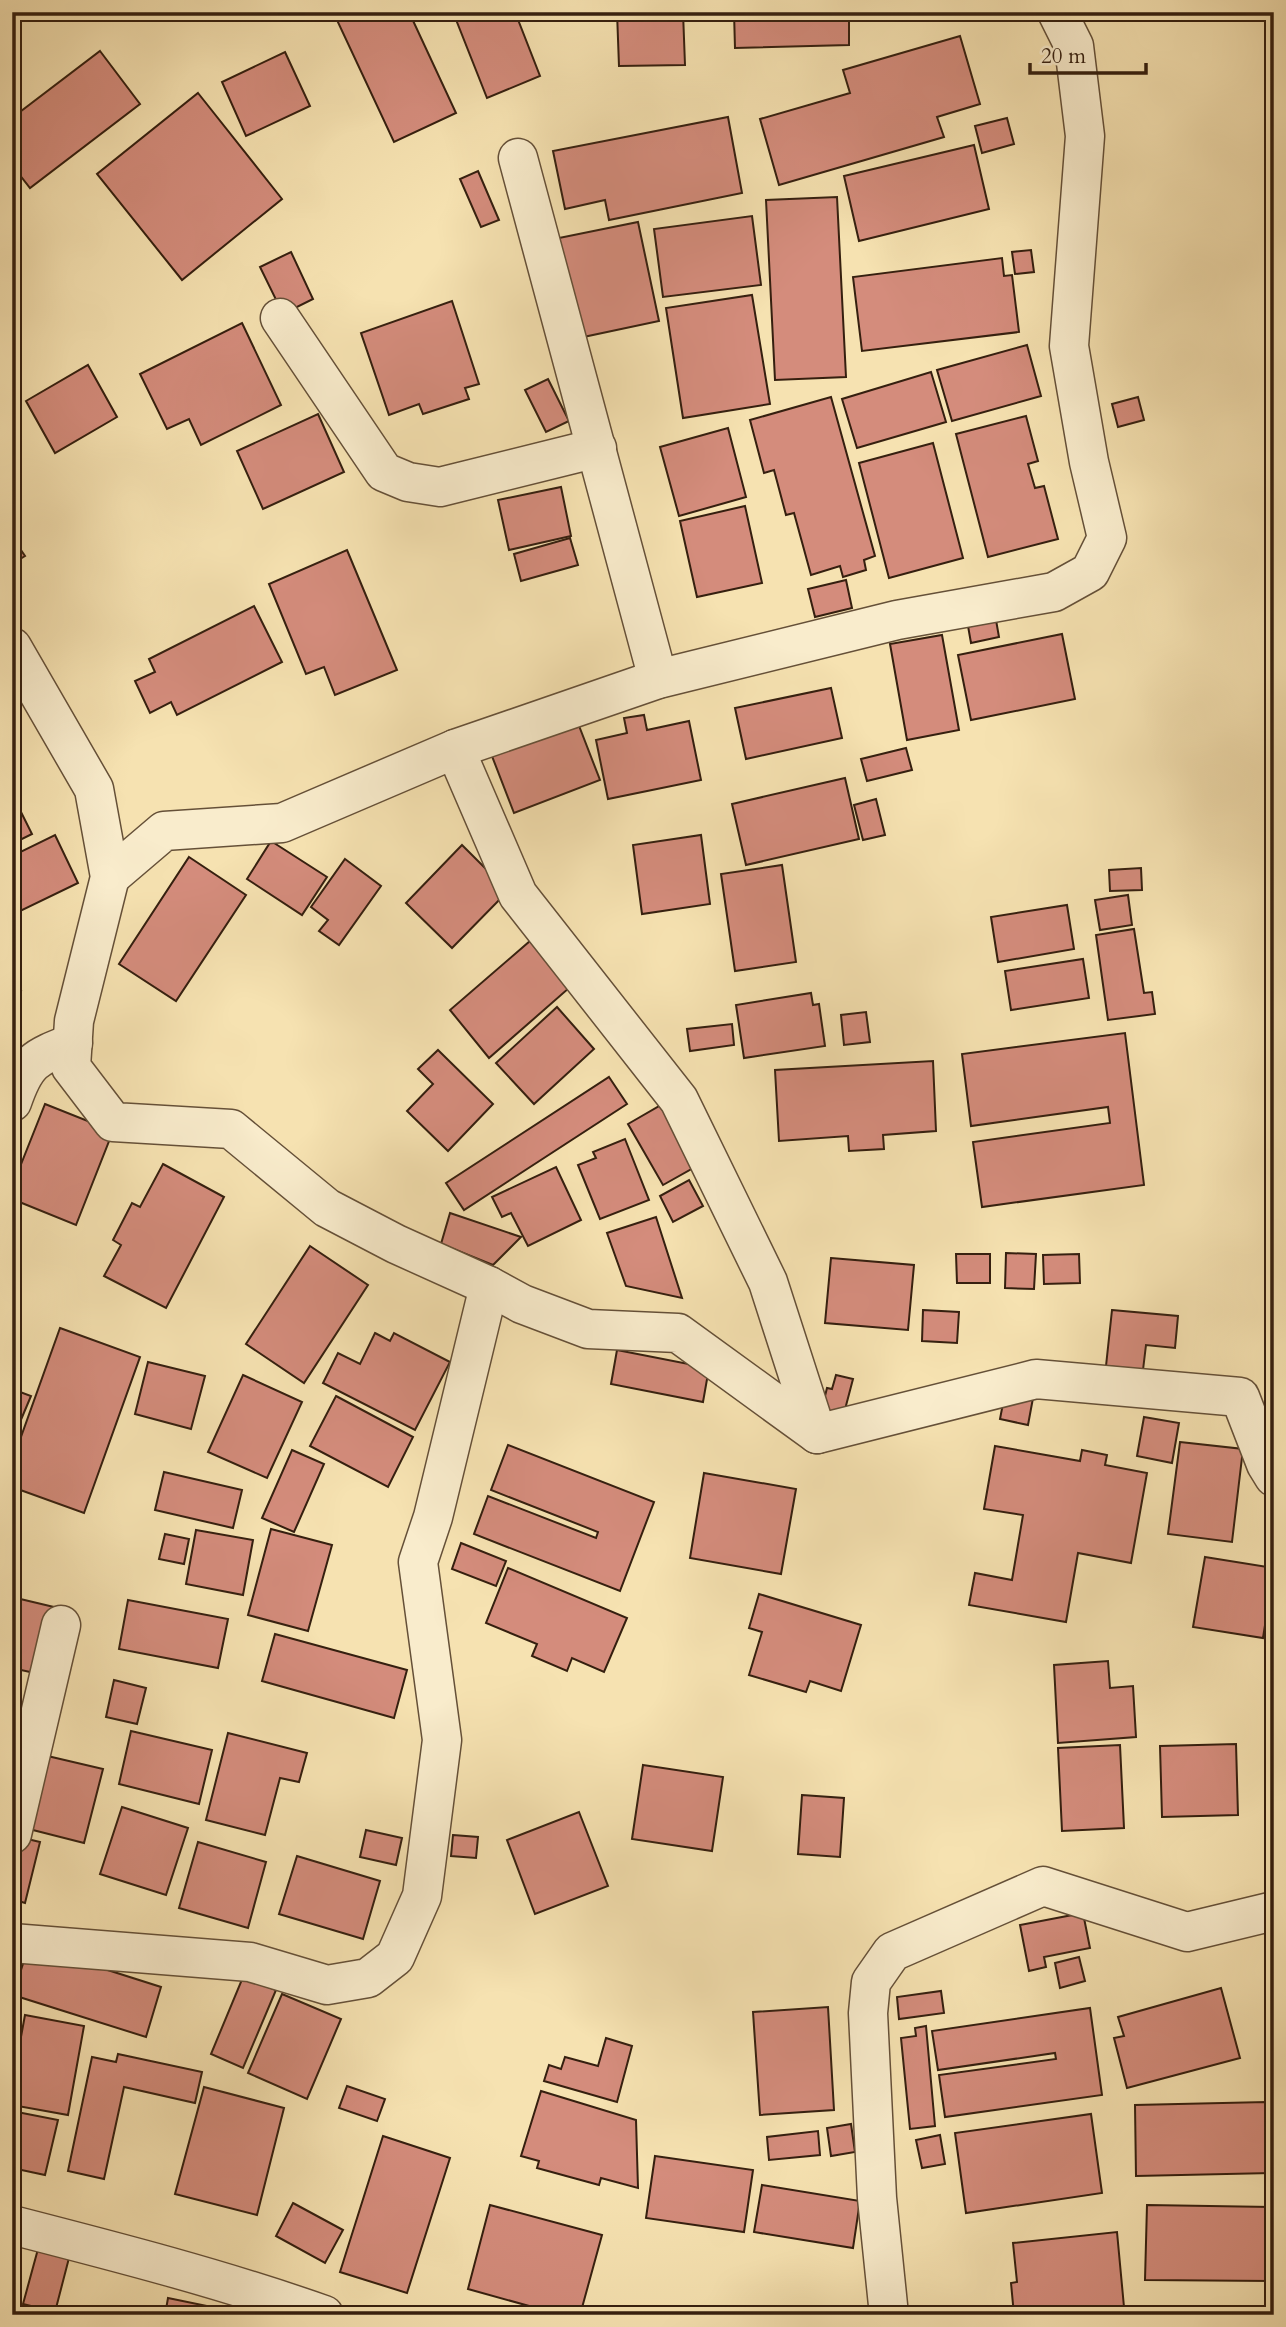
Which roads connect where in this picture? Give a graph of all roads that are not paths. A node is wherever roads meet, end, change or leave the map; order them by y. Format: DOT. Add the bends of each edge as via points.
graph roads {
  1 [pos="1056,12"];
  2 [pos="518,158"];
  3 [pos="280,318"];
  4 [pos="597,447"];
  5 [pos="12,647"];
  6 [pos="658,680"];
  7 [pos="455,750"];
  8 [pos="110,877"];
  9 [pos="73,1043"];
  10 [pos="12,1102"];
  11 [pos="489,1286"];
  12 [pos="817,1434"];
  13 [pos="1274,1477"];
  14 [pos="61,1625"];
  15 [pos="12,1834"];
  16 [pos="1274,1911"];
  17 [pos="12,1943"];
  18 [pos="12,2225"];
  19 [pos="279,2307"];
  20 [pos="324,2315"];
  21 [pos="889,2315"];
  1 -- 6 [label="street" via="1074,46 1085,136 1069,346 1107,538 1090,572 1054,592 897,620"];
  2 -- 4 [label="street"];
  3 -- 4 [label="street" via="384,472 408,482 440,487"];
  4 -- 6 [label="street"];
  5 -- 8 [label="street" via="94,789"];
  6 -- 7 [label="street"];
  7 -- 8 [label="street" via="282,822 164,831"];
  7 -- 12 [label="street" via="518,895 679,1100 768,1282"];
  8 -- 9 [label="street" via="74,1021"];
  9 -- 10 [label="street" via="38,1056 21,1077"];
  9 -- 11 [label="street" via="71,1067 113,1122 231,1129 327,1209"];
  11 -- 12 [label="street" via="588,1329 678,1334"];
  11 -- 17 [label="street" via="418,1562 442,1740 422,1896 395,1957 369,1978 327,1985 250,1962"];
  12 -- 13 [label="street" via="1036,1379 1240,1397"];
  14 -- 15 [label="street"];
  16 -- 21 [label="street" via="1187,1932 1043,1886 892,1952 871,1982 868,2013 877,2198"];
  18 -- 19 [label="street" via="116,2252"];
  19 -- 20 [label="street"];
}
